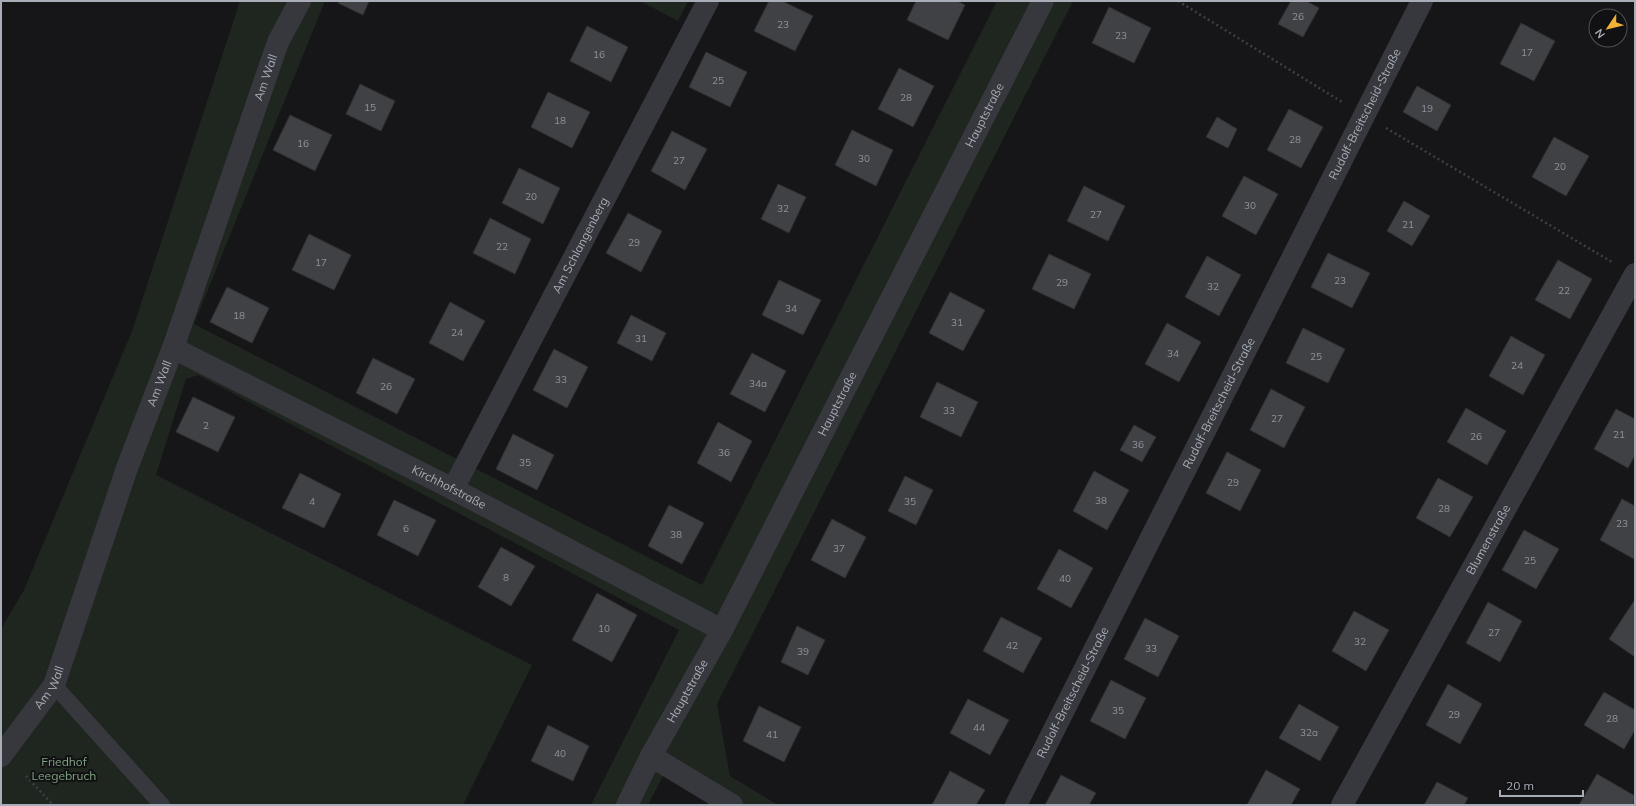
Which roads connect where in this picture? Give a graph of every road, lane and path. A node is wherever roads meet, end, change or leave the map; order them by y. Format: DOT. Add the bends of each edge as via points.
graph roads {
  1 [pos="300,1"];
  2 [pos="708,1"];
  3 [pos="1043,1"];
  4 [pos="1178,1"];
  5 [pos="1422,1"];
  6 [pos="1364,115"];
  7 [pos="1635,275"];
  8 [pos="174,348"];
  9 [pos="453,489"];
  10 [pos="722,630"];
  11 [pos="54,685"];
  12 [pos="1,756"];
  13 [pos="651,756"];
  14 [pos="26,776"];
  15 [pos="53,805"];
  16 [pos="162,805"];
  17 [pos="627,805"];
  18 [pos="732,805"];
  19 [pos="1016,805"];
  20 [pos="1342,805"];
  1 -- 8 [label="street, Am Wall" via="278,42"];
  2 -- 9 [label="street, Am Schlangenberg"];
  3 -- 10 [label="street, Hauptstraße"];
  4 -- 6 [label="path"];
  5 -- 6 [label="street, Rudolf-Breitscheid-Straße"];
  6 -- 7 [label="path"];
  6 -- 19 [label="street, Rudolf-Breitscheid-Straße"];
  7 -- 20 [label="street, Blumenstraße"];
  8 -- 9 [label="street, Kirchhofstraße"];
  8 -- 11 [label="street, Am Wall" via="128,468"];
  9 -- 10 [label="street, Kirchhofstraße"];
  10 -- 13 [label="street, Hauptstraße"];
  11 -- 12 [label="street, Am Wall"];
  11 -- 16 [label="lane"];
  13 -- 17 [label="street, Hauptstraße"];
  13 -- 18 [label="street"];
  14 -- 15 [label="path"];
}
